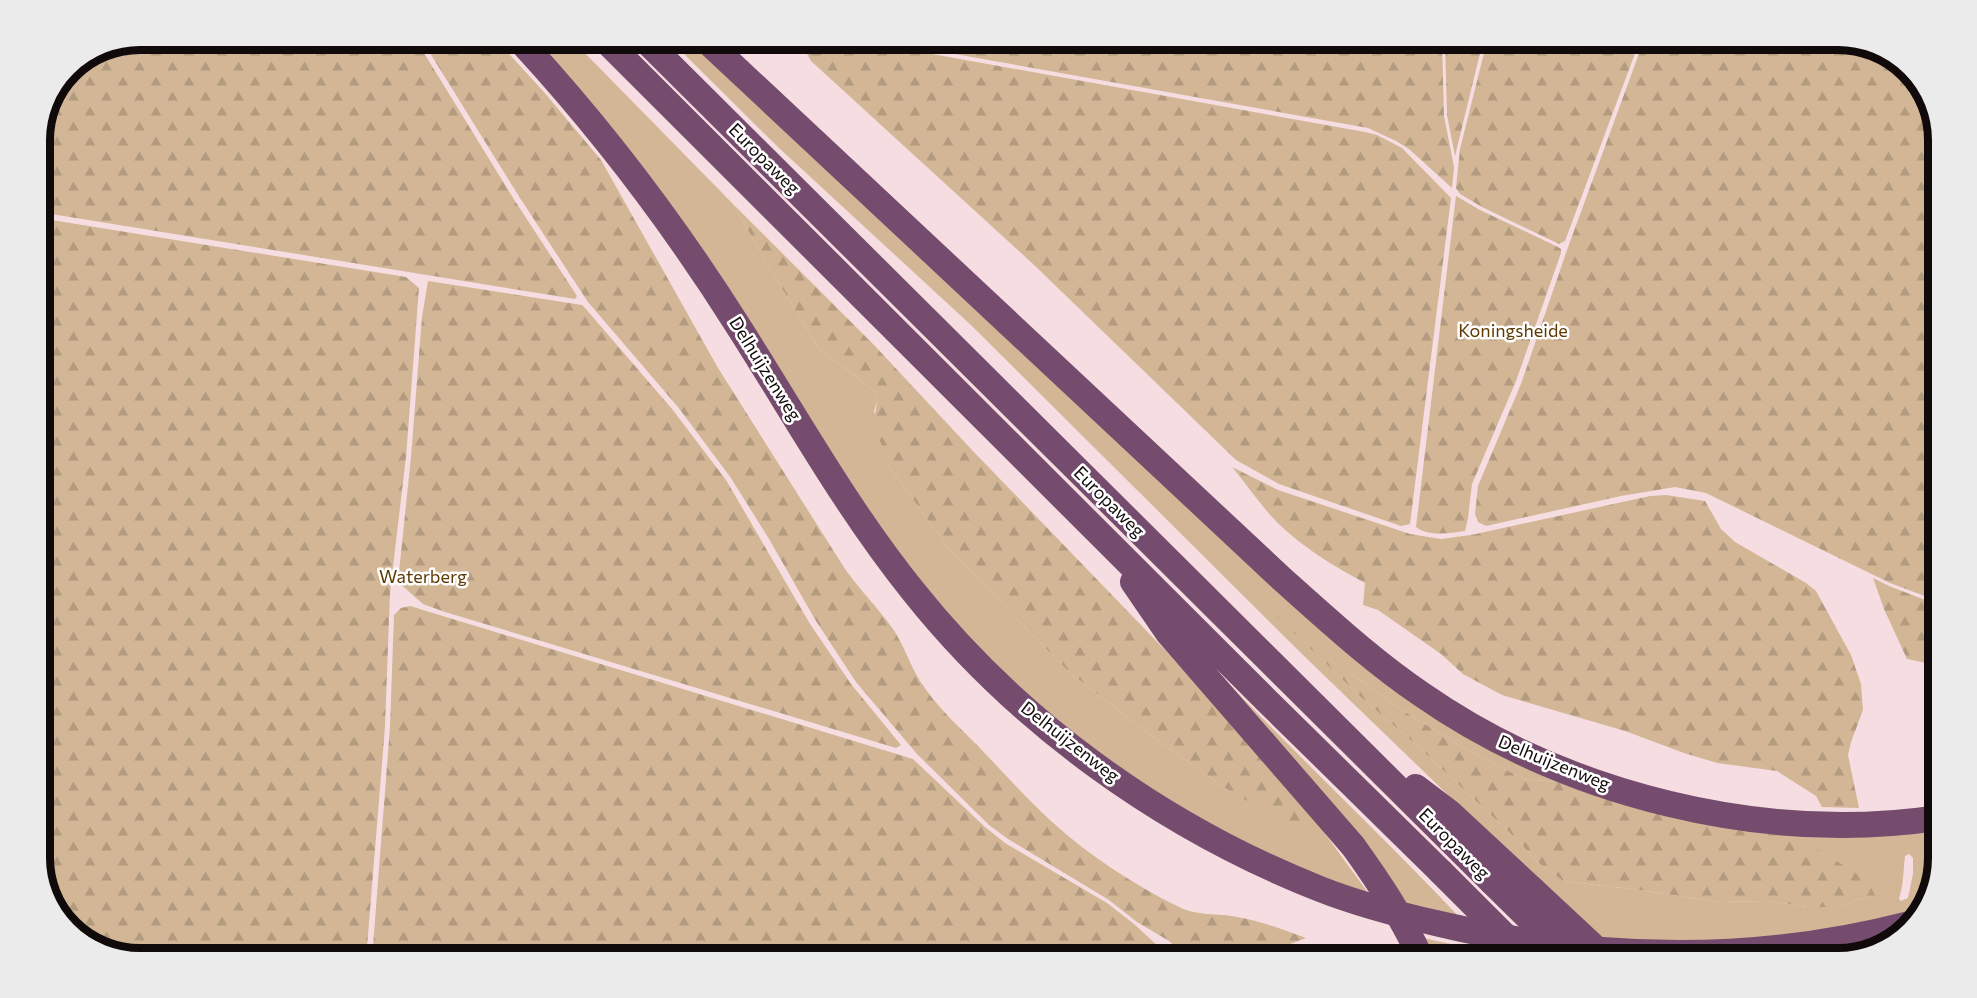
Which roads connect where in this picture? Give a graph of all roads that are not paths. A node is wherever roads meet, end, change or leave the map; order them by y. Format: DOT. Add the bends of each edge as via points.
graph roads {
  1 [pos="528,50"];
  2 [pos="615,50"];
  3 [pos="655,50"];
  4 [pos="716,50"];
  5 [pos="1093,525"];
  6 [pos="1338,729"];
  7 [pos="1928,819"];
  8 [pos="1896,927"];
  9 [pos="1415,949"];
  10 [pos="1518,949"];
  11 [pos="1560,949"];
  12 [pos="1577,949"];
  13 [pos="1596,949"];
  14 [pos="1757,949"];
  1 -- 12 [label="highway, Delhuijzenweg" via="616,154 693,258 886,556 979,665 1019,703 1070,746 1142,797 1248,856 1323,890 1418,919 1523,942"];
  2 -- 5 [label="highway, Europaweg"];
  3 -- 6 [label="highway, Europaweg"];
  4 -- 7 [label="highway, Delhuijzenweg" via="1282,579 1379,664 1457,718 1576,775 1681,807 1785,823"];
  5 -- 9 [label="highway, bridge" via="1168,633 1353,846 1397,911"];
  5 -- 10 [label="highway, Europaweg, bridge"];
  6 -- 11 [label="highway, Europaweg, bridge"];
  6 -- 13 [label="highway, bridge" via="1449,812"];
  8 -- 14 [label="highway, Delhuijzenweg" via="1808,945"];
}
